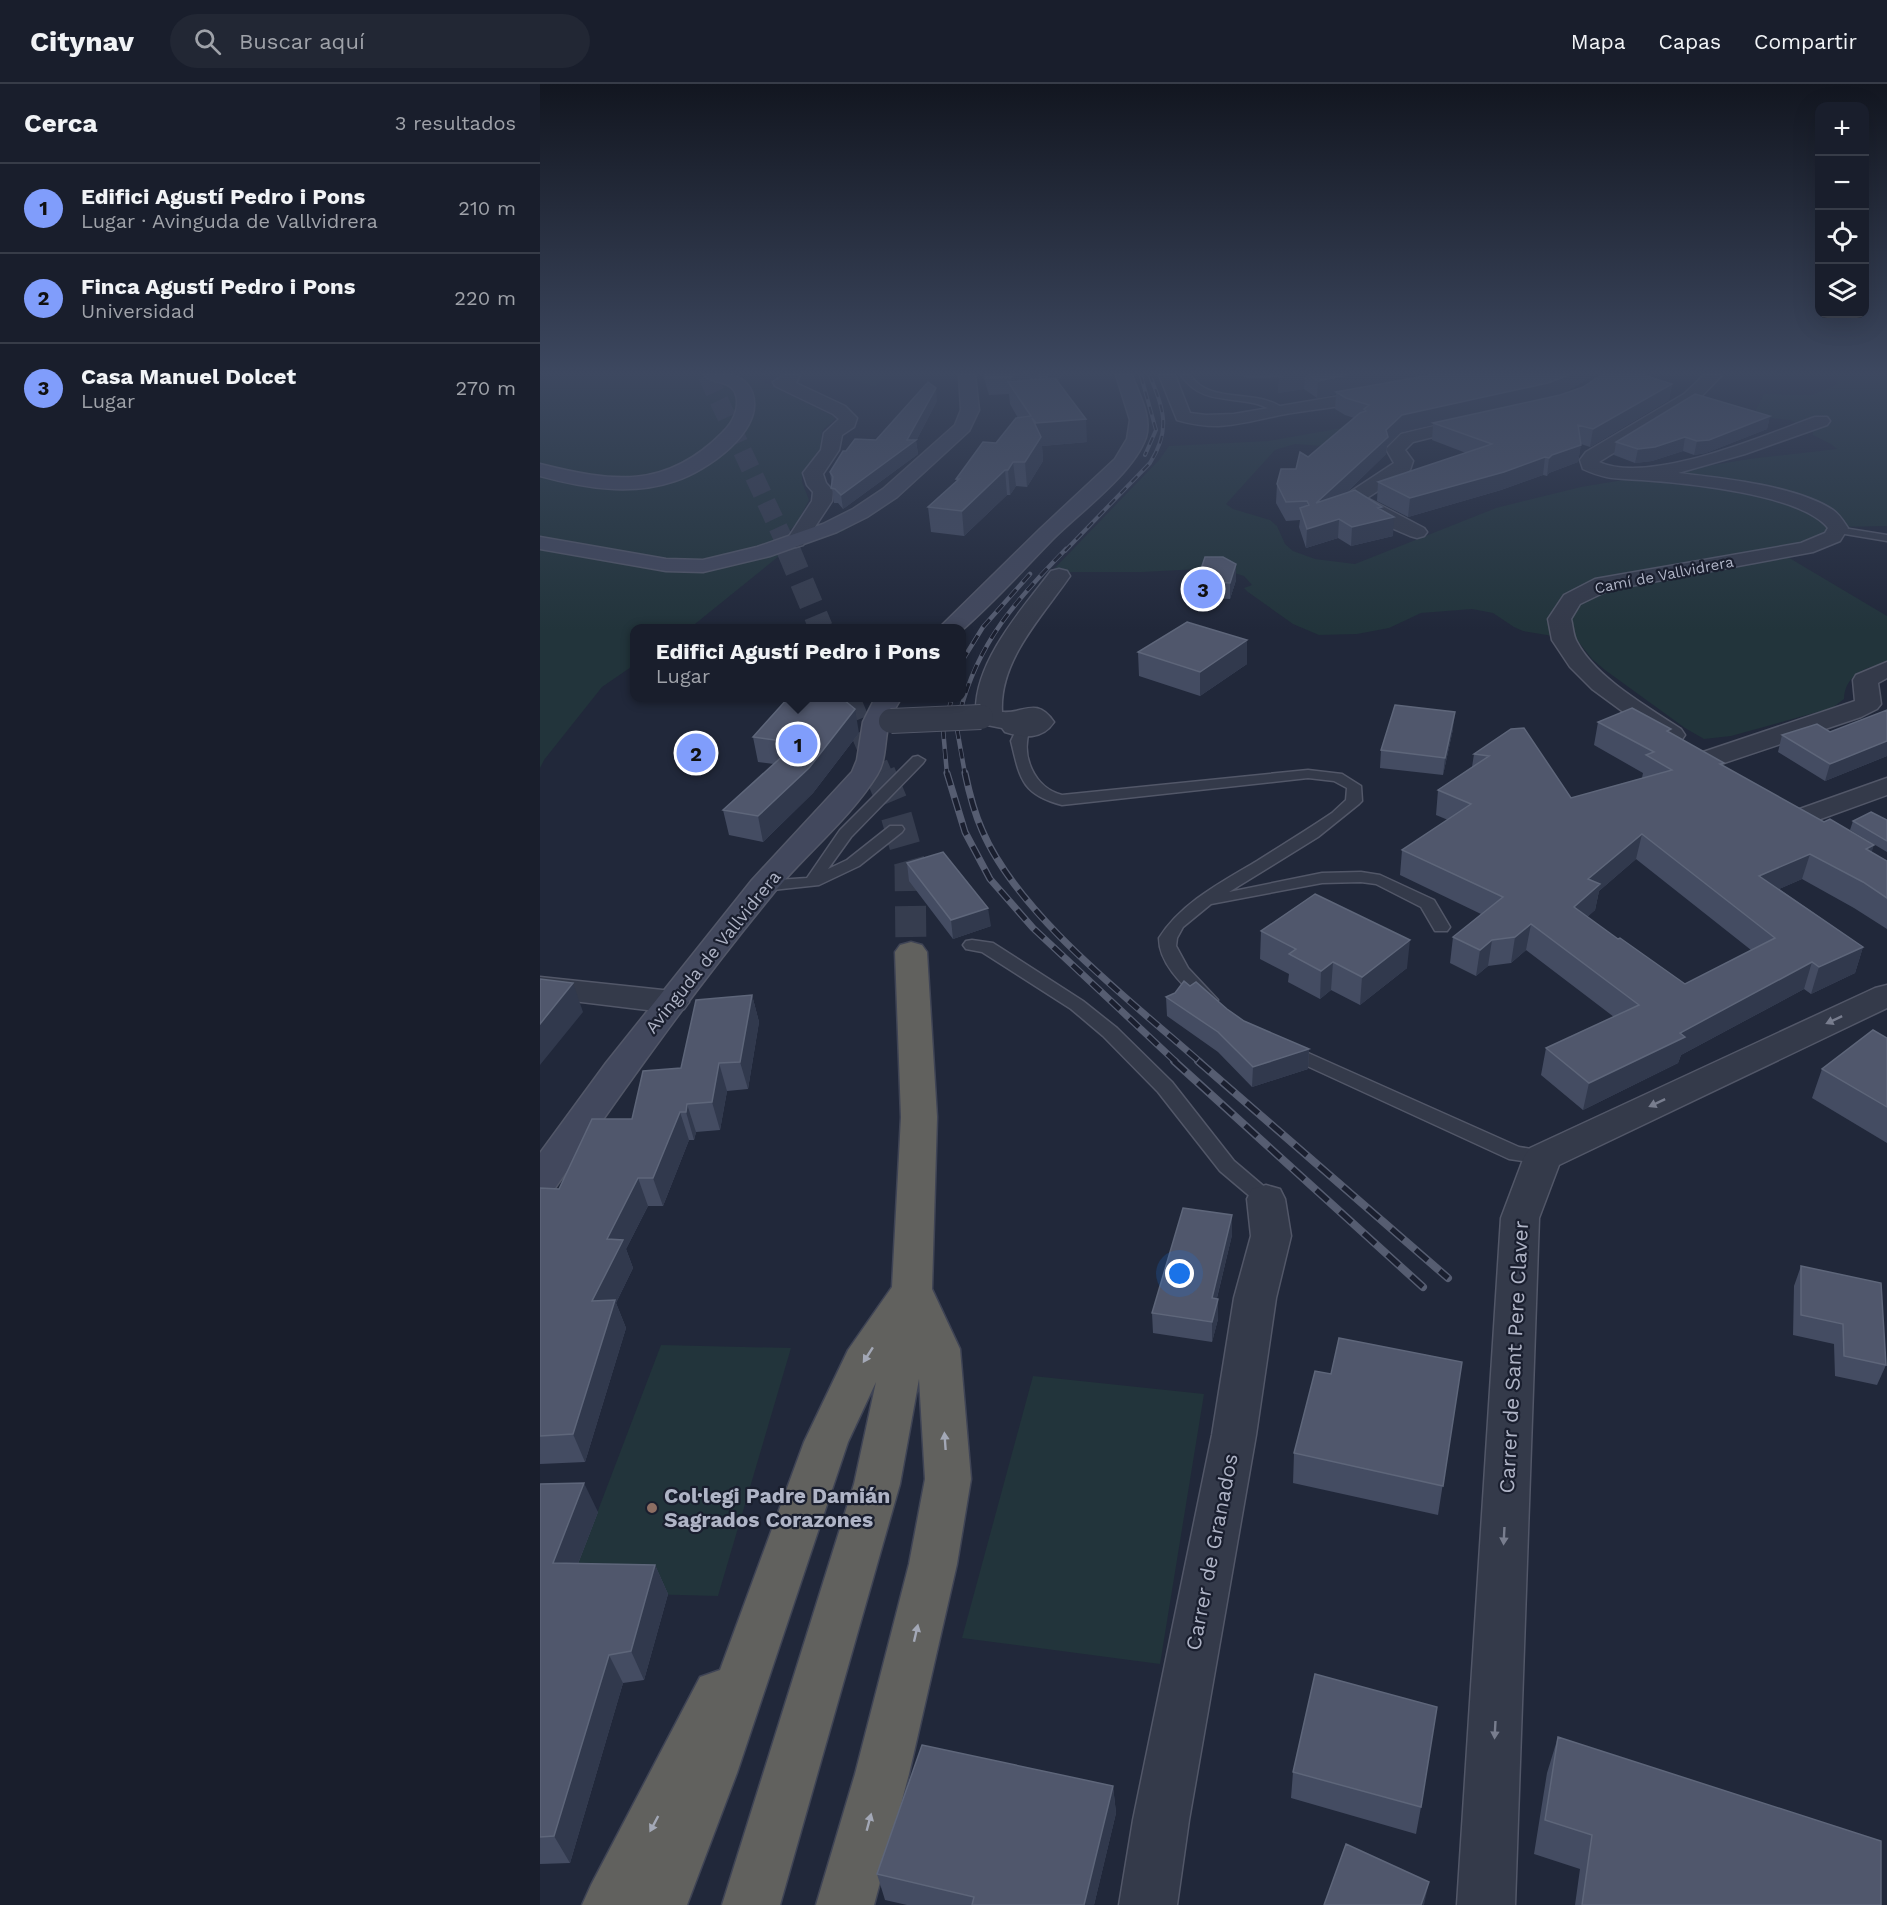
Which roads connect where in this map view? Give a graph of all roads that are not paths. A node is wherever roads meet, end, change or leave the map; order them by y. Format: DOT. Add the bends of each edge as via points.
graph roads {
  1 [pos="706,460"];
  2 [pos="823,460"];
  3 [pos="928,460"];
  4 [pos="1124,460"];
  5 [pos="1403,460"];
  6 [pos="1589,460"];
  7 [pos="1710,460"];
  8 [pos="540,470"];
  9 [pos="1638,474"];
  10 [pos="1837,530"];
  11 [pos="1417,532"];
  12 [pos="1887,538"];
  13 [pos="796,542"];
  14 [pos="540,543"];
  15 [pos="1059,576"];
  16 [pos="955,624"];
  17 [pos="1887,669"];
  18 [pos="885,714"];
  19 [pos="1001,721"];
  20 [pos="1709,759"];
  21 [pos="918,760"];
  22 [pos="1737,777"];
  23 [pos="1887,786"];
  24 [pos="896,830"];
  25 [pos="1834,836"];
  26 [pos="813,882"];
  27 [pos="763,886"];
  28 [pos="1204,902"];
  29 [pos="1441,927"];
  30 [pos="972,945"];
  31 [pos="911,952"];
  32 [pos="540,987"];
  33 [pos="1887,995"];
  34 [pos="672,1002"];
  35 [pos="1222,1011"];
  36 [pos="1276,1044"];
  37 [pos="1542,1157"];
  38 [pos="540,1181"];
  39 [pos="1266,1199"];
  40 [pos="912,1289"];
  41 [pos="784,1565"];
  42 [pos="851,1896"];
  43 [pos="611,1905"];
  44 [pos="658,1905"];
  45 [pos="751,1905"];
  46 [pos="1148,1905"];
  47 [pos="1486,1905"];
  1 -- 8 [label="main road" via="661,478 609,484"];
  2 -- 13 [label="street" via="813,473 823,491 822,501"];
  3 -- 13 [label="main road" via="860,513"];
  4 -- 16 [label="main road"];
  5 -- 11 [label="street" via="1403,466 1357,496 1363,506"];
  6 -- 9 [label="street" via="1592,467 1602,471"];
  7 -- 9 [label="street"];
  9 -- 10 [label="street" via="1797,500 1825,512 1836,523"];
  10 -- 12 [label="lane"];
  10 -- 20 [label="street, Camí de Vallvidrera" via="1827,541 1806,548 1604,584 1579,594 1563,608 1559,625 1586,672"];
  13 -- 14 [label="main road" via="722,564 690,566"];
  15 -- 19 [label="street" via="1030,614 1000,665 989,693"];
  17 -- 20 [label="street" via="1865,680 1868,704"];
  18 -- 19 [label="street, bridge"];
  18 -- 27 [label="main road, Avinguda de Vallvidrera" via="865,773"];
  19 -- 28 [label="lane" via="1018,741 1031,786 1038,793 1062,800 1308,774 1337,777 1354,786 1354,801 1334,821"];
  20 -- 22 [label="street, Camí de Vallvidrera"];
  21 -- 26 [label="lane" via="863,815 819,867"];
  23 -- 25 [label="street" via="1794,811"];
  24 -- 26 [label="lane" via="853,863"];
  26 -- 27 [label="lane"];
  27 -- 34 [label="main road, Avinguda de Vallvidrera"];
  28 -- 29 [label="lane" via="1322,878 1362,877 1380,880 1428,904"];
  28 -- 35 [label="lane" via="1170,932 1167,948 1182,972"];
  30 -- 39 [label="lane" via="987,947 1077,1005 1110,1032 1165,1087 1227,1166"];
  31 -- 40 [label="highway" via="919,1117"];
  32 -- 34 [label="street"];
  33 -- 37 [label="street, one-way"];
  34 -- 38 [label="main road, Avinguda de Vallvidrera"];
  36 -- 37 [label="lane" via="1516,1154"];
  37 -- 47 [label="street, Carrer de Sant Pere Claver, one-way" via="1520,1218"];
  39 -- 46 [label="street, Carrer de Granados" via="1271,1236 1255,1298 1234,1435"];
  40 -- 41 [label="highway, one-way" via="863,1362 830,1432"];
  42 -- 40 [label="highway, one-way" via="933,1564 948,1479 939,1349"];
  40 -- 45 [label="highway" via="877,1484"];
  41 -- 43 [label="highway, one-way"];
  41 -- 44 [label="highway"];
}
